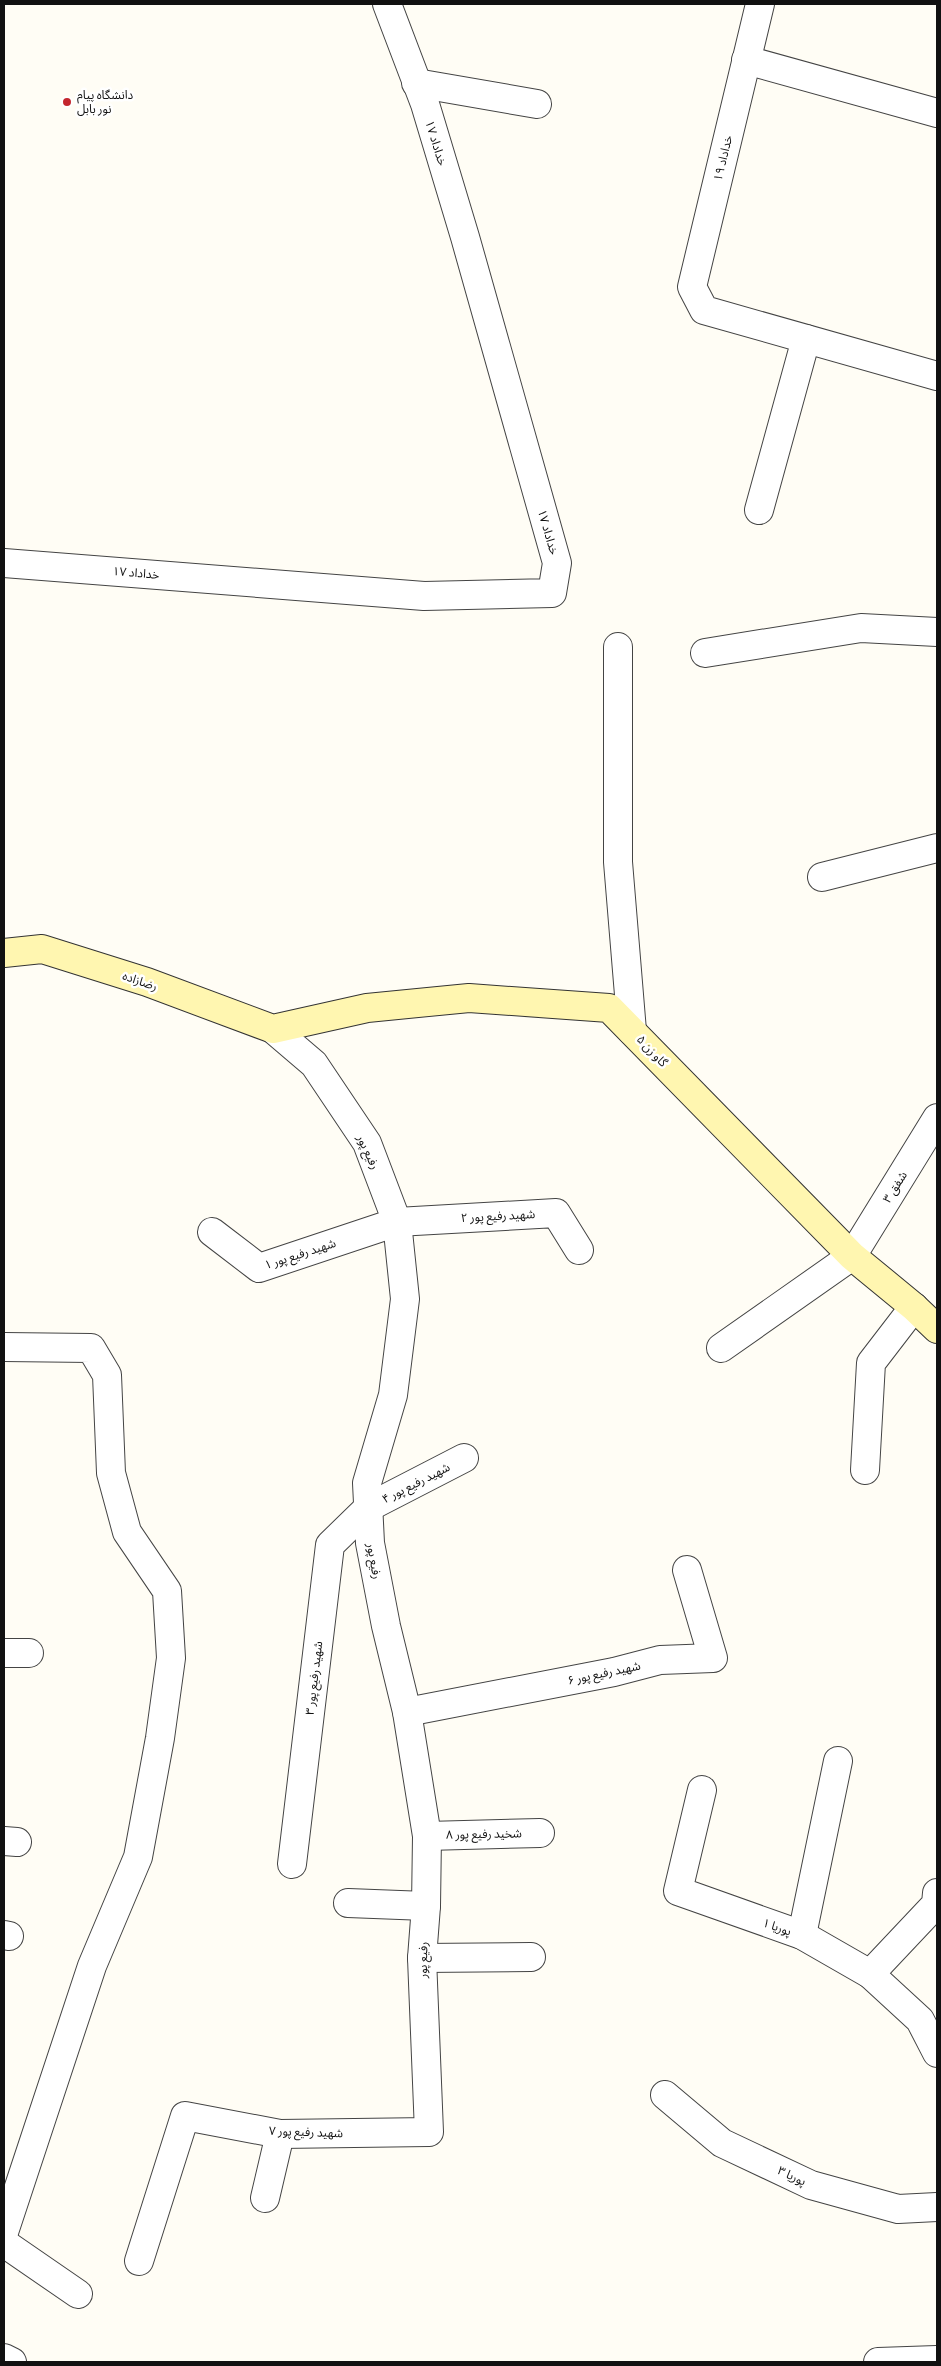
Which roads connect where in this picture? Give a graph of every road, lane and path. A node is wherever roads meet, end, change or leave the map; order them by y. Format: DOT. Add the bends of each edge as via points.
graph roads {
  1 [pos="387,4"];
  2 [pos="760,4"];
  3 [pos="746,60"];
  4 [pos="416,82"];
  5 [pos="537,104"];
  6 [pos="937,113"];
  7 [pos="806,339"];
  8 [pos="937,376"];
  9 [pos="759,510"];
  10 [pos="4,562"];
  11 [pos="937,632"];
  12 [pos="618,647"];
  13 [pos="705,653"];
  14 [pos="937,848"];
  15 [pos="822,877"];
  16 [pos="4,954"];
  17 [pos="273,1029"];
  18 [pos="632,1031"];
  19 [pos="937,1118"];
  20 [pos="397,1222"];
  21 [pos="212,1232"];
  22 [pos="579,1250"];
  23 [pos="852,1256"];
  24 [pos="914,1307"];
  25 [pos="937,1329"];
  26 [pos="4,1347"];
  27 [pos="721,1348"];
  28 [pos="464,1458"];
  29 [pos="865,1470"];
  30 [pos="368,1507"];
  31 [pos="688,1570"];
  32 [pos="406,1712"];
  33 [pos="838,1761"];
  34 [pos="702,1790"];
  35 [pos="540,1833"];
  36 [pos="427,1836"];
  37 [pos="292,1864"];
  38 [pos="937,1894"];
  39 [pos="348,1903"];
  40 [pos="426,1906"];
  41 [pos="802,1935"];
  42 [pos="531,1957"];
  43 [pos="422,1958"];
  44 [pos="870,1974"];
  45 [pos="937,2053"];
  46 [pos="665,2095"];
  47 [pos="429,2132"];
  48 [pos="280,2134"];
  49 [pos="265,2198"];
  50 [pos="937,2207"];
  51 [pos="4,2232"];
  52 [pos="4,2243"];
  53 [pos="139,2261"];
  54 [pos="78,2294"];
  55 [pos="4,2358"];
  56 [pos="937,2360"];
  57 [pos="12,2362"];
  58 [pos="878,2362"];
  1 -- 4 [label="street, خداداد ۱۷"];
  2 -- 3 [label="street, خداداد ۱۹"];
  3 -- 6 [label="street"];
  3 -- 7 [label="street, خداداد ۱۹" via="692,287 704,310"];
  4 -- 5 [label="street"];
  4 -- 10 [label="street, خداداد ۱۷" via="465,237 557,563 552,593 424,596"];
  7 -- 8 [label="street"];
  7 -- 9 [label="street"];
  11 -- 13 [label="street" via="861,628"];
  12 -- 18 [label="street" via="618,862"];
  14 -- 15 [label="street"];
  16 -- 17 [label="street, رضازاده" via="42,949 147,982"];
  17 -- 18 [label="street, گاو زن ۵" via="367,1008 469,998 609,1008"];
  17 -- 20 [label="street, رفیع پور" via="314,1064 366,1143"];
  18 -- 23 [label="street, گاو زن ۵"];
  19 -- 23 [label="street, شفق ۳"];
  20 -- 21 [label="street, شهید رفیع پور ۱" via="259,1268"];
  20 -- 22 [label="street, شهید رفیع پور ۲" via="556,1213"];
  20 -- 30 [label="street, رفیع پور" via="405,1299 393,1395 367,1483"];
  23 -- 24 [label="street, گاو زن ۵"];
  23 -- 27 [label="street"];
  24 -- 25 [label="street, گاو زن ۵"];
  24 -- 29 [label="street" via="871,1363"];
  26 -- 51 [label="street" via="91,1348 107,1375 111,1473 127,1532 168,1591 171,1658 138,1857 92,1966"];
  28 -- 30 [label="street, شهید رفیع پور ۴"];
  30 -- 32 [label="street, رفیع پور" via="370,1543"];
  30 -- 37 [label="street, شهید رفیع پور ۳" via="330,1545"];
  31 -- 32 [label="street, شهید رفیع پور ۶" via="713,1658 660,1660 614,1672"];
  32 -- 36 [label="street, رفیع پور"];
  33 -- 41 [label="street"];
  34 -- 41 [label="street, پوریا ۱" via="678,1891"];
  35 -- 36 [label="street, شخید رفیع پور ۸"];
  36 -- 40 [label="street, رفیع پور"];
  38 -- 44 [label="street" via="936,1904"];
  39 -- 40 [label="street"];
  40 -- 43 [label="street, رفیع پور"];
  41 -- 44 [label="street, پوریا ۱"];
  42 -- 43 [label="street"];
  43 -- 47 [label="street, رفیع پور"];
  44 -- 45 [label="street, پوریا ۱" via="920,2020"];
  46 -- 50 [label="street, پوریا ۳" via="722,2142 811,2184 898,2209"];
  47 -- 48 [label="street, شهید رفیع پور ۷"];
  48 -- 49 [label="street"];
  48 -- 53 [label="street, شهید رفیع پور ۷" via="185,2116"];
  52 -- 54 [label="street"];
  55 -- 57 [label="street"];
  56 -- 58 [label="street"];
}
